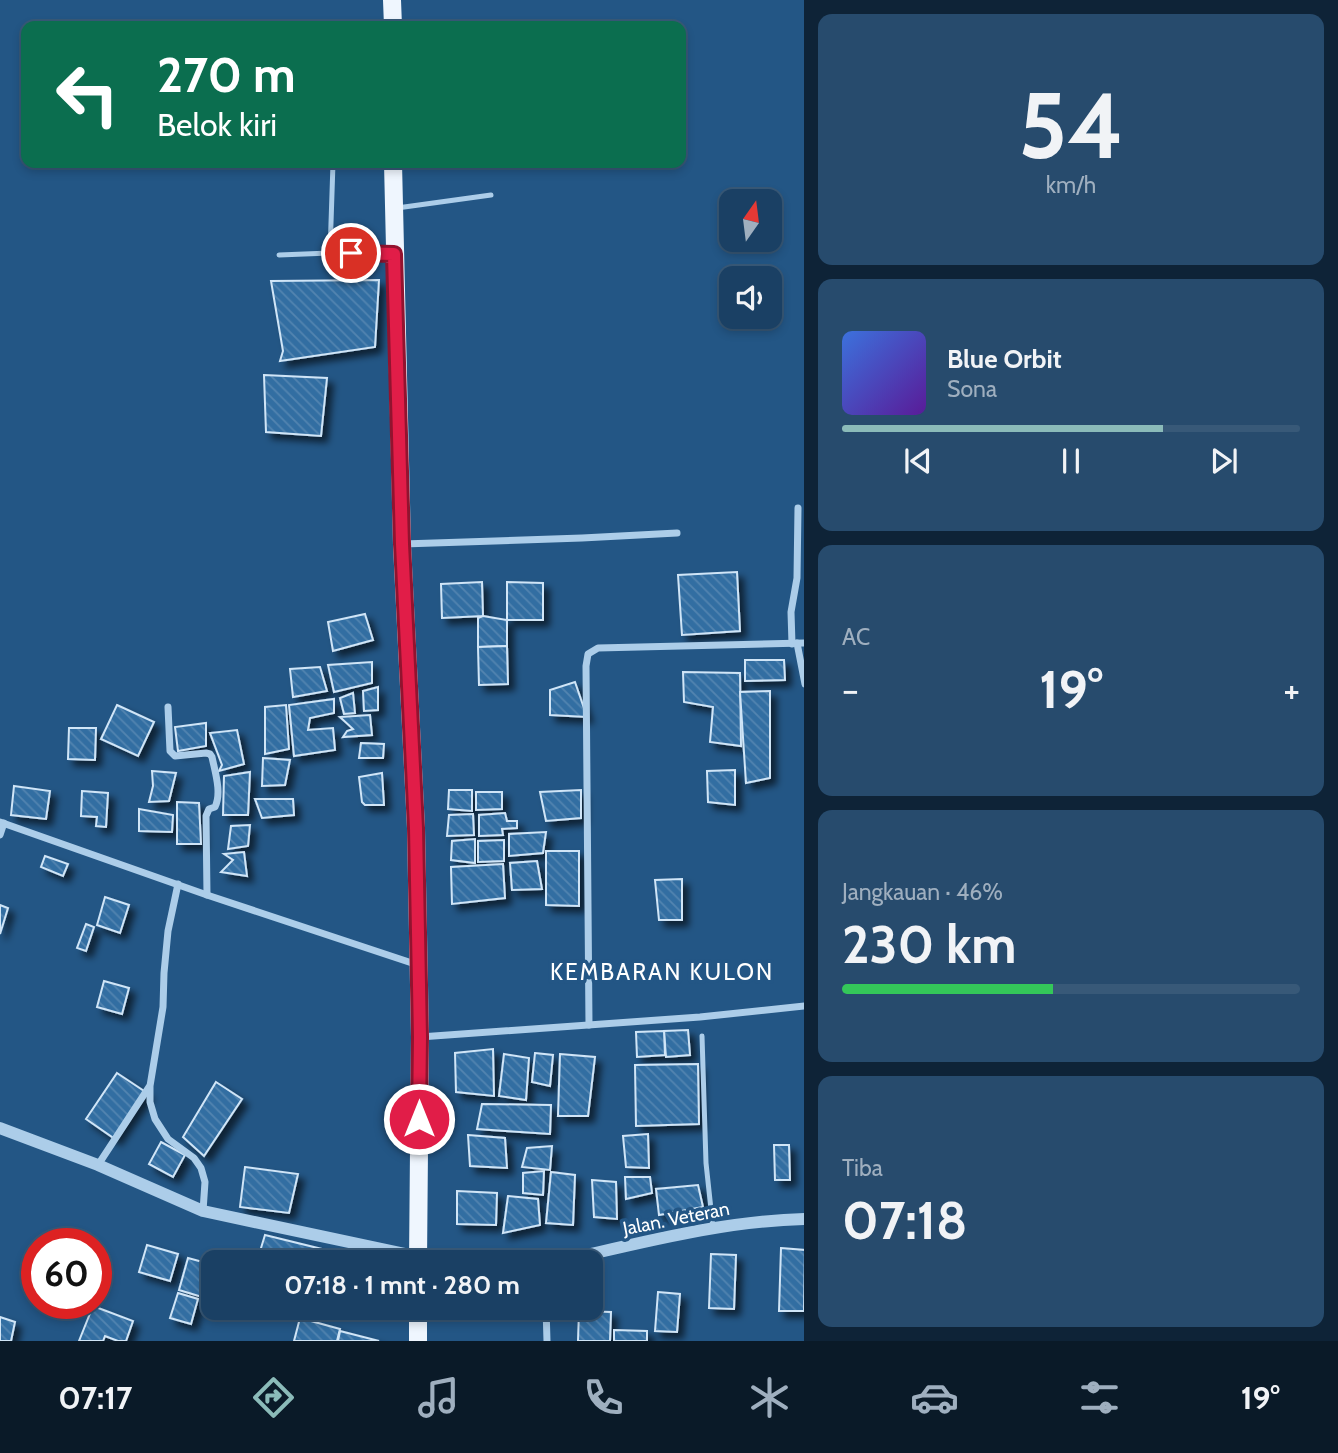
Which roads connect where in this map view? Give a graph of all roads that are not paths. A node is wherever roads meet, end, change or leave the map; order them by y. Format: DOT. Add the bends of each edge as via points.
graph roads {
  1 [pos="392,0"];
  2 [pos="393,21"];
  3 [pos="333,168"];
  4 [pos="393,168"];
  5 [pos="491,195"];
  6 [pos="394,209"];
  7 [pos="330,253"];
  8 [pos="394,254"];
  9 [pos="279,255"];
  10 [pos="798,509"];
  11 [pos="677,533"];
  12 [pos="402,544"];
  13 [pos="798,643"];
  14 [pos="804,684"];
  15 [pos="168,706"];
  16 [pos="2,823"];
  17 [pos="0,835"];
  18 [pos="178,884"];
  19 [pos="207,895"];
  20 [pos="419,965"];
  21 [pos="804,1006"];
  22 [pos="589,1025"];
  23 [pos="420,1037"];
  24 [pos="702,1037"];
  25 [pos="150,1086"];
  26 [pos="0,1128"];
  27 [pos="98,1166"];
  28 [pos="203,1211"];
  29 [pos="804,1219"];
  30 [pos="713,1228"];
  31 [pos="378,1250"];
  32 [pos="418,1250"];
  33 [pos="603,1252"];
  34 [pos="418,1320"];
  35 [pos="546,1320"];
  36 [pos="418,1341"];
  37 [pos="547,1341"];
  1 -- 2 [label="main road"];
  3 -- 7 [label="lane"];
  4 -- 6 [label="main road"];
  5 -- 6 [label="lane"];
  6 -- 8 [label="main road"];
  7 -- 8 [label="lane"];
  7 -- 9 [label="lane"];
  8 -- 12 [label="main road"];
  10 -- 13 [label="street" via="797,578 791,612"];
  11 -- 12 [label="street"];
  12 -- 20 [label="main road"];
  13 -- 14 [label="street"];
  13 -- 22 [label="street" via="598,648 588,654"];
  15 -- 19 [label="street" via="173,755 206,753 212,757 218,801 206,816"];
  16 -- 17 [label="street"];
  16 -- 18 [label="street"];
  18 -- 19 [label="street"];
  18 -- 25 [label="street"];
  19 -- 20 [label="street"];
  20 -- 23 [label="main road"];
  21 -- 22 [label="street"];
  22 -- 23 [label="street"];
  23 -- 32 [label="main road"];
  24 -- 30 [label="lane"];
  25 -- 27 [label="street"];
  25 -- 28 [label="street" via="155,1119 168,1139 201,1168"];
  26 -- 27 [label="street"];
  27 -- 28 [label="street"];
  28 -- 31 [label="street"];
  29 -- 30 [label="street, Jalan. Veteran"];
  30 -- 33 [label="street, Jalan. Veteran"];
  34 -- 36 [label="main road"];
  35 -- 37 [label="street"];
}
